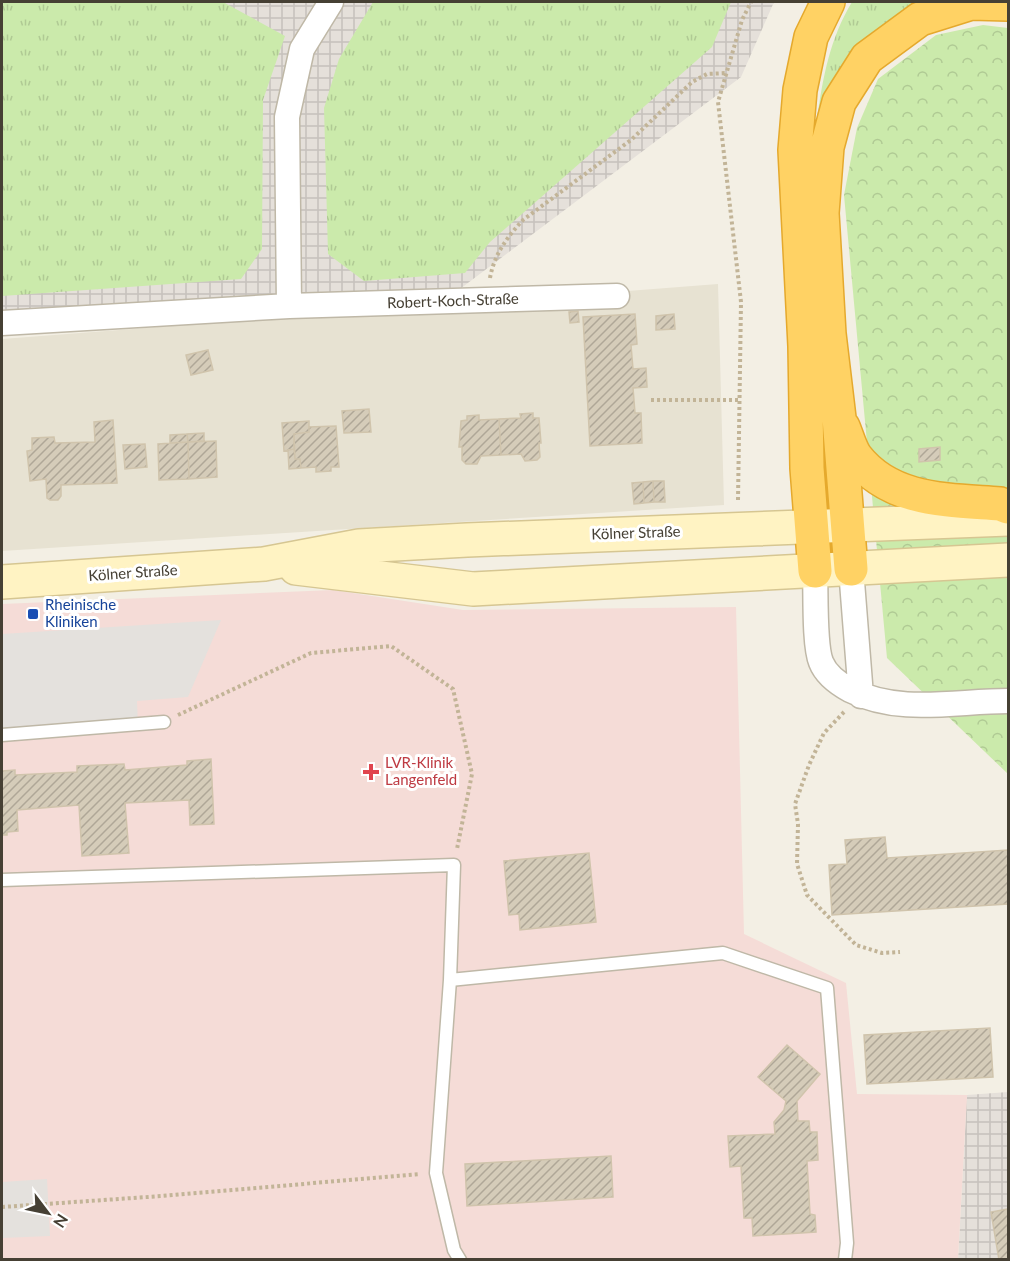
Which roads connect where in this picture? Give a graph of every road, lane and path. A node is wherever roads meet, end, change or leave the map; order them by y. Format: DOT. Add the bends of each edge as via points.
graph roads {
  1 [pos="331,2"];
  2 [pos="751,2"];
  3 [pos="828,2"];
  4 [pos="1008,4"];
  5 [pos="727,73"];
  6 [pos="618,296"];
  7 [pos="487,300"];
  8 [pos="289,306"];
  9 [pos="2,323"];
  10 [pos="651,400"];
  11 [pos="739,400"];
  12 [pos="839,418"];
  13 [pos="748,500"];
  14 [pos="1008,507"];
  15 [pos="1008,519"];
  16 [pos="848,525"];
  17 [pos="812,527"];
  18 [pos="1008,560"];
  19 [pos="264,564"];
  20 [pos="851,569"];
  21 [pos="815,571"];
  22 [pos="2,582"];
  23 [pos="861,696"];
  24 [pos="1008,701"];
  25 [pos="164,722"];
  26 [pos="2,735"];
  27 [pos="454,865"];
  28 [pos="2,880"];
  29 [pos="900,952"];
  30 [pos="450,980"];
  31 [pos="436,1173"];
  32 [pos="2,1207"];
  33 [pos="460,1260"];
  34 [pos="844,1260"];
  1 -- 8 [label="street" via="302,49 287,117"];
  2 -- 5 [label="path"];
  3 -- 17 [label="highway" via="811,37 800,90 795,150"];
  4 -- 12 [label="highway" via="971,3 920,19 867,58 839,102 827,147 822,213 829,334"];
  5 -- 7 [label="path" via="707,74 692,82 631,140 523,220 495,259"];
  5 -- 11 [label="path" via="718,102 741,302"];
  6 -- 7 [label="street, Robert-Koch-Straße"];
  7 -- 8 [label="street, Robert-Koch-Straße"];
  8 -- 9 [label="street, Robert-Koch-Straße"];
  10 -- 11 [label="path"];
  11 -- 13 [label="path" via="737,501"];
  12 -- 14 [label="highway" via="855,456 895,489 920,497"];
  12 -- 16 [label="highway"];
  15 -- 16 [label="main road, Kölner Straße"];
  16 -- 17 [label="main road, Kölner Straße"];
  16 -- 20 [label="highway"];
  17 -- 19 [label="main road, Kölner Straße" via="359,546"];
  17 -- 21 [label="highway"];
  18 -- 20 [label="main road, Kölner Straße"];
  19 -- 21 [label="main road, Kölner Straße" via="473,589"];
  19 -- 22 [label="main road, Kölner Straße"];
  20 -- 21 [label="main road, Kölner Straße"];
  20 -- 23 [label="street"];
  21 -- 23 [label="street" via="821,662 830,676"];
  23 -- 24 [label="street" via="916,706"];
  23 -- 29 [label="path" via="824,733 809,765 795,804 798,864 807,895 856,945 882,953"];
  25 -- 26 [label="lane"];
  25 -- 27 [label="path" via="311,653 391,646 453,689 472,774"];
  27 -- 28 [label="lane"];
  27 -- 30 [label="lane"];
  30 -- 31 [label="lane"];
  30 -- 34 [label="lane" via="723,953 827,988 847,1243"];
  31 -- 32 [label="path"];
  31 -- 33 [label="lane" via="454,1250"];
}
